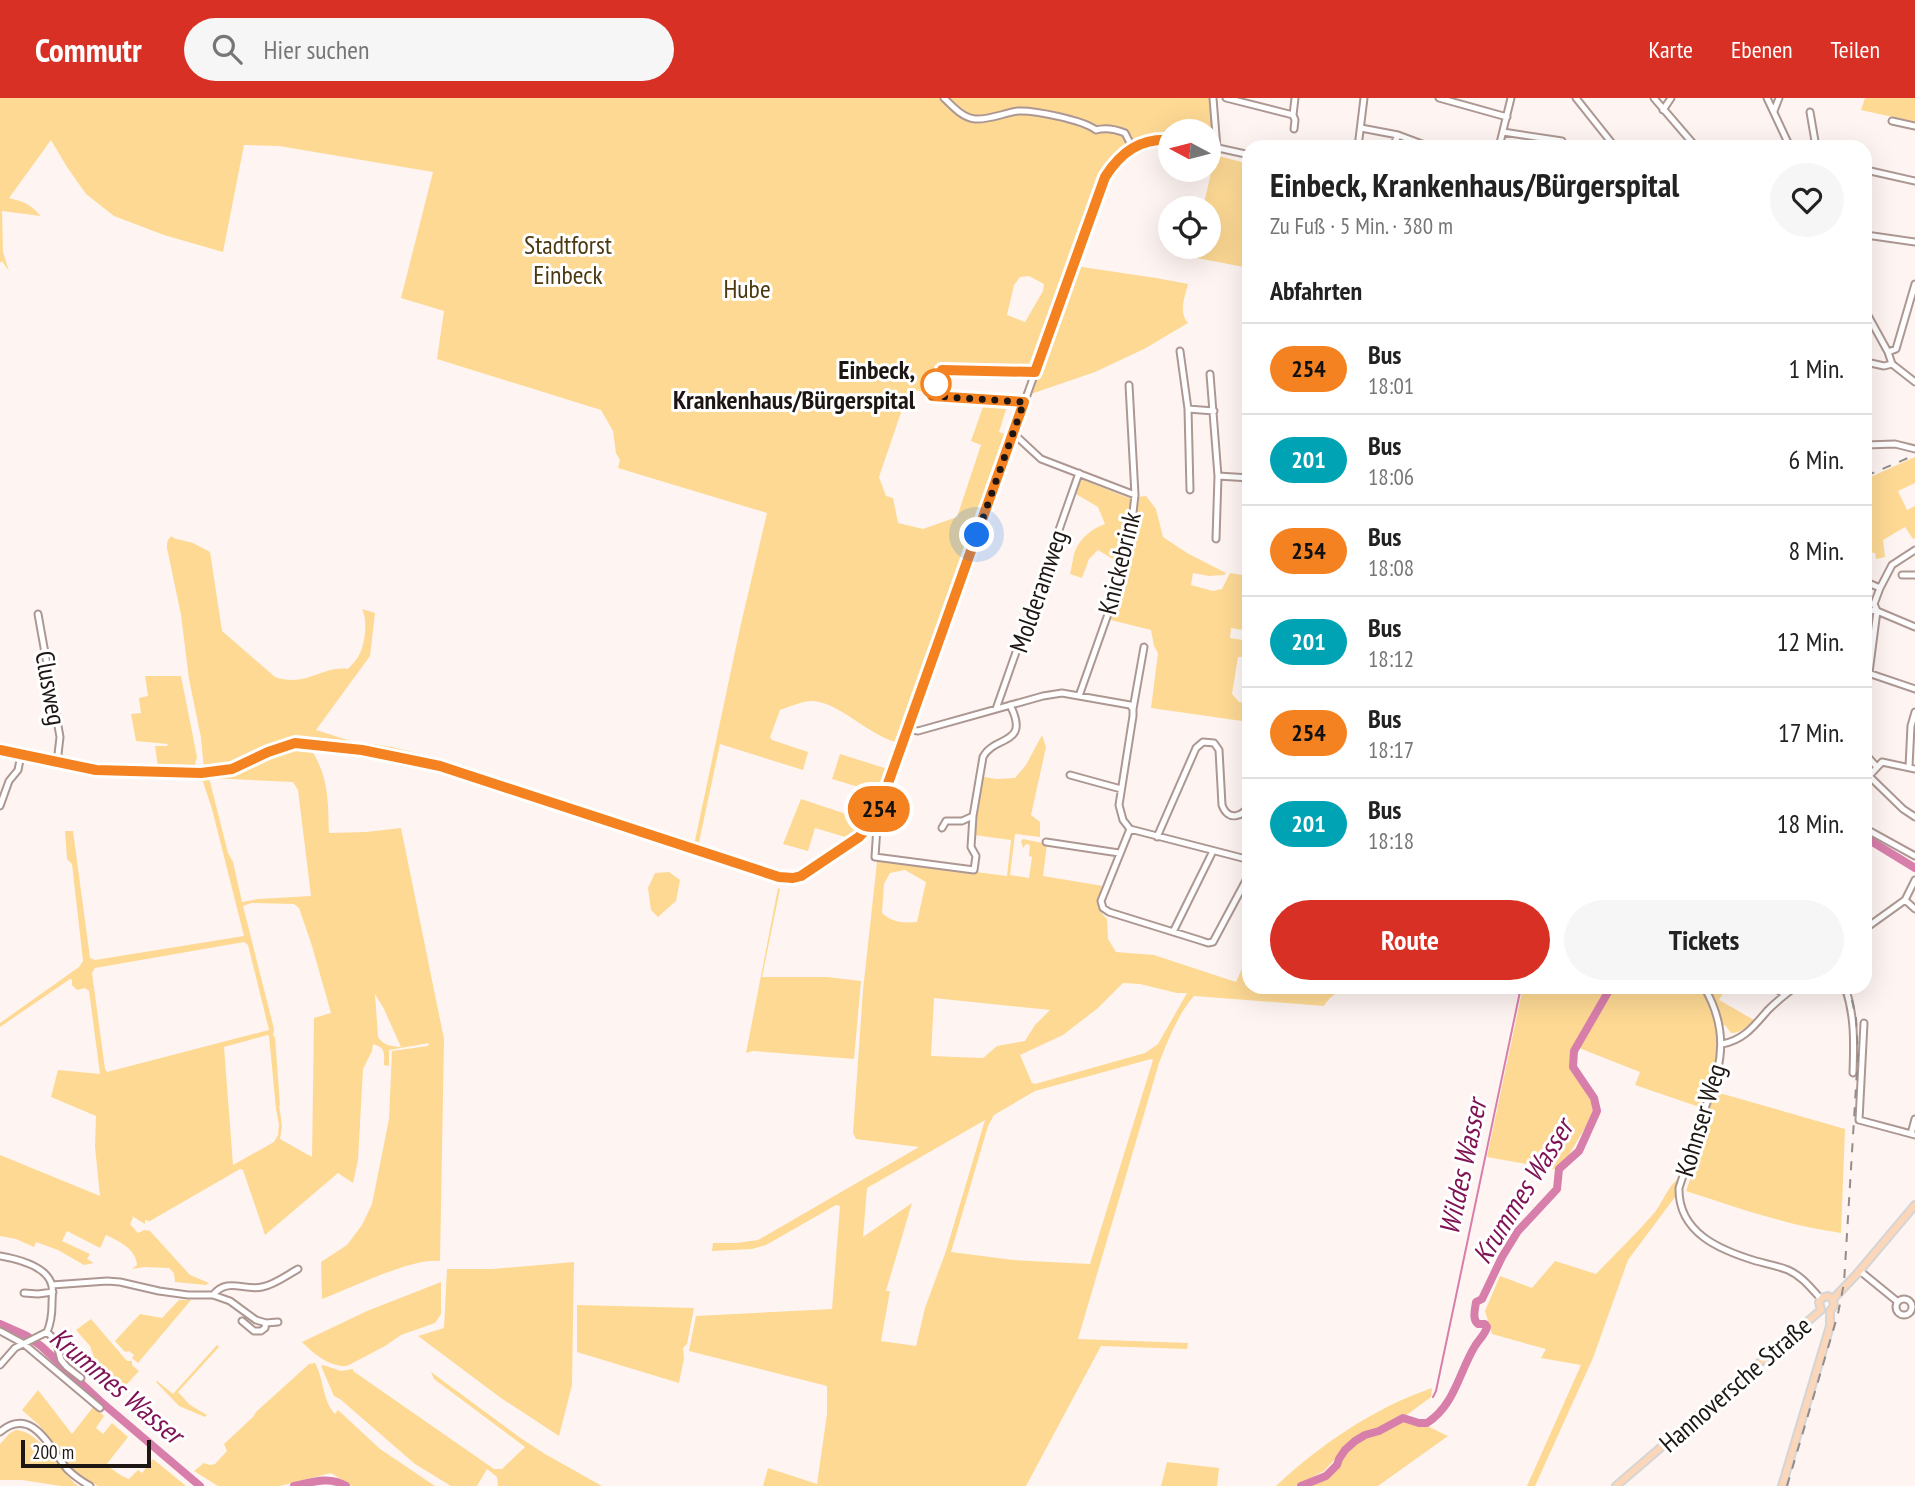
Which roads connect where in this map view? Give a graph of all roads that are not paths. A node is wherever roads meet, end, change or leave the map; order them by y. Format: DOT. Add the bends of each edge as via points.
graph roads {
  1 [pos="944,98"];
  2 [pos="1213,98"];
  3 [pos="1226,98"];
  4 [pos="1295,98"];
  5 [pos="1364,98"];
  6 [pos="1439,98"];
  7 [pos="1512,98"];
  8 [pos="1576,98"];
  9 [pos="1654,98"];
  10 [pos="1671,98"];
  11 [pos="1767,98"];
  12 [pos="1779,98"];
  13 [pos="1664,110"];
  14 [pos="1774,112"];
  15 [pos="1810,112"];
  16 [pos="1293,115"];
  17 [pos="1507,117"];
  18 [pos="1215,119"];
  19 [pos="1892,121"];
  20 [pos="1915,126"];
  21 [pos="1361,128"];
  22 [pos="1294,129"];
  23 [pos="1503,132"];
  24 [pos="1398,135"];
  25 [pos="1359,140"];
  26 [pos="1396,140"];
  27 [pos="1411,140"];
  28 [pos="1501,140"];
  29 [pos="1555,140"];
  30 [pos="1609,140"];
  31 [pos="1690,140"];
  32 [pos="1787,140"];
  33 [pos="1815,140"];
  34 [pos="1158,141"];
  35 [pos="1132,147"];
  36 [pos="1222,149"];
  37 [pos="1242,153"];
  38 [pos="1872,171"];
  39 [pos="1915,181"];
  40 [pos="1872,236"];
  41 [pos="1915,242"];
  42 [pos="1915,284"];
  43 [pos="1872,323"];
  44 [pos="1180,351"];
  45 [pos="1888,352"];
  46 [pos="1872,363"];
  47 [pos="1892,364"];
  48 [pos="1035,372"];
  49 [pos="1210,374"];
  50 [pos="1915,382"];
  51 [pos="1129,386"];
  52 [pos="1024,402"];
  53 [pos="1188,409"];
  54 [pos="1214,411"];
  55 [pos="1013,433"];
  56 [pos="1872,445"];
  57 [pos="1915,449"];
  58 [pos="1079,473"];
  59 [pos="1218,476"];
  60 [pos="1242,478"];
  61 [pos="1190,491"];
  62 [pos="1135,495"];
  63 [pos="1216,539"];
  64 [pos="1915,550"];
  65 [pos="1902,575"];
  66 [pos="1915,575"];
  67 [pos="1872,584"];
  68 [pos="1881,588"];
  69 [pos="1872,611"];
  70 [pos="1877,611"];
  71 [pos="38,614"];
  72 [pos="1915,627"];
  73 [pos="1872,642"];
  74 [pos="1144,647"];
  75 [pos="1872,674"];
  76 [pos="1915,689"];
  77 [pos="1079,696"];
  78 [pos="1010,705"];
  79 [pos="1131,707"];
  80 [pos="996,709"];
  81 [pos="1915,712"];
  82 [pos="908,729"];
  83 [pos="0,750"];
  84 [pos="21,755"];
  85 [pos="1872,762"];
  86 [pos="57,763"];
  87 [pos="1877,767"];
  88 [pos="1912,768"];
  89 [pos="1872,770"];
  90 [pos="1070,775"];
  91 [pos="1872,779"];
  92 [pos="1121,789"];
  93 [pos="0,806"];
  94 [pos="1242,814"];
  95 [pos="973,816"];
  96 [pos="1915,817"];
  97 [pos="873,824"];
  98 [pos="942,828"];
  99 [pos="1129,829"];
  100 [pos="1872,832"];
  101 [pos="1157,837"];
  102 [pos="1046,842"];
  103 [pos="1213,851"];
  104 [pos="1119,853"];
  105 [pos="1915,856"];
  106 [pos="1242,858"];
  107 [pos="1915,880"];
  108 [pos="1242,888"];
  109 [pos="1905,900"];
  110 [pos="1915,909"];
  111 [pos="1872,924"];
  112 [pos="1173,932"];
  113 [pos="1707,994"];
  114 [pos="1847,994"];
  115 [pos="1785,995"];
  116 [pos="1864,1023"];
  117 [pos="1721,1040"];
  118 [pos="1853,1073"];
  119 [pos="1915,1119"];
  120 [pos="1913,1135"];
  121 [pos="1915,1205"];
  122 [pos="0,1256"];
  123 [pos="298,1269"];
  124 [pos="1860,1271"];
  125 [pos="52,1288"];
  126 [pos="24,1293"];
  127 [pos="213,1295"];
  128 [pos="1821,1299"];
  129 [pos="1833,1300"];
  130 [pos="1898,1302"];
  131 [pos="1913,1309"];
  132 [pos="1821,1310"];
  133 [pos="1830,1311"];
  134 [pos="242,1321"];
  135 [pos="278,1322"];
  136 [pos="266,1323"];
  137 [pos="0,1331"];
  138 [pos="47,1332"];
  139 [pos="27,1343"];
  140 [pos="0,1365"];
  141 [pos="80,1378"];
  142 [pos="100,1408"];
  143 [pos="0,1432"];
  144 [pos="90,1486"];
  145 [pos="1616,1486"];
  146 [pos="1782,1486"];
  1 -- 35 [label="street" via="974,119 1020,111 1096,130 1117,129 1125,133"];
  2 -- 18 [label="street"];
  3 -- 16 [label="street"];
  4 -- 16 [label="street"];
  5 -- 21 [label="street"];
  6 -- 17 [label="street"];
  7 -- 17 [label="street"];
  8 -- 30 [label="street"];
  9 -- 13 [label="street"];
  10 -- 13 [label="street"];
  11 -- 14 [label="street"];
  12 -- 14 [label="street"];
  13 -- 31 [label="street"];
  14 -- 32 [label="street"];
  15 -- 33 [label="street"];
  16 -- 22 [label="street"];
  17 -- 23 [label="street"];
  19 -- 20 [label="street"];
  21 -- 24 [label="street"];
  21 -- 25 [label="street"];
  23 -- 28 [label="street"];
  23 -- 29 [label="street"];
  24 -- 26 [label="street"];
  24 -- 27 [label="street"];
  34 -- 35 [label="street"];
  35 -- 48 [label="street" via="1105,177"];
  36 -- 37 [label="street"];
  38 -- 39 [label="street"];
  40 -- 41 [label="street"];
  42 -- 45 [label="street" via="1896,349"];
  43 -- 45 [label="street"];
  44 -- 53 [label="street"];
  45 -- 47 [label="street"];
  46 -- 47 [label="street"];
  47 -- 50 [label="street"];
  48 -- 52 [label="street"];
  48 -- 52 [label="street" via="944,368 932,396"];
  49 -- 54 [label="street"];
  51 -- 62 [label="street, Knickebrink"];
  52 -- 55 [label="street"];
  53 -- 54 [label="street"];
  53 -- 61 [label="street"];
  54 -- 59 [label="street"];
  55 -- 58 [label="street" via="1041,458"];
  55 -- 82 [label="street"];
  56 -- 57 [label="street"];
  58 -- 62 [label="street"];
  58 -- 80 [label="street, Molderamweg"];
  59 -- 60 [label="street"];
  59 -- 63 [label="street"];
  62 -- 77 [label="street, Knickebrink" via="1130,539"];
  64 -- 68 [label="street" via="1892,565"];
  65 -- 66 [label="street"];
  67 -- 68 [label="street"];
  68 -- 70 [label="street" via="1874,604"];
  69 -- 70 [label="street"];
  70 -- 72 [label="street"];
  70 -- 73 [label="street"];
  71 -- 86 [label="street, Clusweg" via="60,737"];
  74 -- 79 [label="street"];
  75 -- 76 [label="street"];
  77 -- 78 [label="street" via="1043,696"];
  77 -- 79 [label="street"];
  78 -- 80 [label="street"];
  78 -- 95 [label="street" via="1016,730 986,751"];
  79 -- 92 [label="street"];
  80 -- 82 [label="street" via="918,731"];
  81 -- 88 [label="street"];
  82 -- 97 [label="street"];
  83 -- 84 [label="street"];
  84 -- 86 [label="street"];
  84 -- 93 [label="street"];
  85 -- 87 [label="street"];
  86 -- 97 [label="street" via="96,770 201,773 232,769 295,743 362,750 440,766 779,877 801,876"];
  87 -- 88 [label="street" via="1882,762"];
  87 -- 89 [label="street"];
  90 -- 92 [label="street"];
  91 -- 96 [label="street"];
  92 -- 99 [label="street" via="1119,805"];
  94 -- 101 [label="street" via="1230,816 1224,811 1219,750 1214,743 1203,742 1196,748"];
  95 -- 97 [label="street" via="974,870 875,857 877,826"];
  95 -- 98 [label="street" via="946,821"];
  99 -- 101 [label="street"];
  99 -- 104 [label="street"];
  100 -- 105 [label="street"];
  101 -- 103 [label="street"];
  102 -- 104 [label="street"];
  103 -- 106 [label="street"];
  103 -- 112 [label="street"];
  104 -- 112 [label="street" via="1101,901 1103,908"];
  107 -- 109 [label="street"];
  108 -- 112 [label="street" via="1213,942"];
  109 -- 110 [label="street"];
  109 -- 111 [label="street"];
  113 -- 117 [label="street"];
  114 -- 118 [label="street" via="1855,1032"];
  115 -- 117 [label="street, Kohnser Weg" via="1751,1030 1738,1039"];
  116 -- 120 [label="street" via="1859,1120"];
  117 -- 128 [label="street, Kohnser Weg" via="1717,1072 1679,1188 1684,1215 1695,1230 1717,1245 1788,1270"];
  119 -- 120 [label="street"];
  121 -- 124 [label="main road, Hannoversche Straße"];
  122 -- 125 [label="street" via="35,1267"];
  123 -- 127 [label="street" via="264,1287 228,1285"];
  124 -- 129 [label="main road, Hannoversche Straße"];
  124 -- 130 [label="street"];
  125 -- 126 [label="street"];
  125 -- 127 [label="street" via="107,1281"];
  125 -- 138 [label="street"];
  127 -- 136 [label="street"];
  128 -- 129 [label="main road" via="1828,1296"];
  128 -- 132 [label="main road"];
  129 -- 133 [label="main road"];
  130 -- 131 [label="street" via="1907,1300"];
  130 -- 131 [label="street" via="1896,1309 1901,1315"];
  132 -- 133 [label="main road"];
  132 -- 145 [label="main road, Hannoversche Straße"];
  133 -- 146 [label="main road" via="1830,1325"];
  134 -- 136 [label="street" via="254,1331 261,1331"];
  135 -- 136 [label="street"];
  137 -- 139 [label="street"];
  138 -- 139 [label="street"];
  138 -- 141 [label="street" via="56,1341 61,1360"];
  139 -- 140 [label="street" via="15,1348"];
  139 -- 142 [label="street"];
  143 -- 144 [label="street" via="15,1423 32,1426 72,1474"];
}
